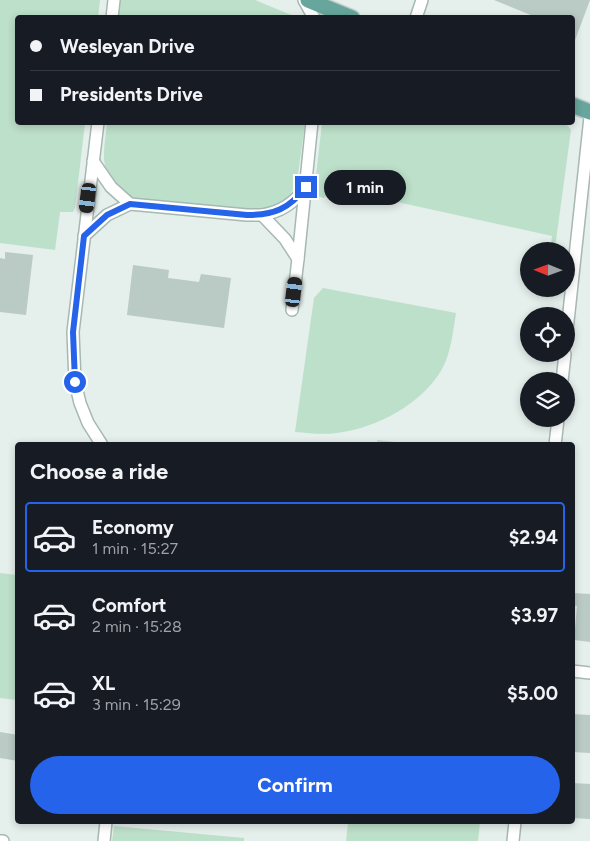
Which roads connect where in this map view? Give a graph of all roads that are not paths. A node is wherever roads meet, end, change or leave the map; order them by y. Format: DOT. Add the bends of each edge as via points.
graph roads {
  1 [pos="114,0"];
  2 [pos="304,0"];
  3 [pos="308,0"];
  4 [pos="422,0"];
  5 [pos="112,15"];
  6 [pos="312,15"];
  7 [pos="345,15"];
  8 [pos="417,15"];
  9 [pos="575,106"];
  10 [pos="590,112"];
  11 [pos="590,117"];
  12 [pos="98,125"];
  13 [pos="312,125"];
  14 [pos="93,161"];
  15 [pos="306,187"];
  16 [pos="130,204"];
  17 [pos="262,215"];
  18 [pos="84,236"];
  19 [pos="298,259"];
  20 [pos="570,307"];
  21 [pos="292,310"];
  22 [pos="557,427"];
  23 [pos="100,442"];
  24 [pos="555,442"];
  25 [pos="575,671"];
  26 [pos="590,673"];
  27 [pos="106,824"];
  28 [pos="515,824"];
  29 [pos="104,841"];
  30 [pos="513,841"];
  1 -- 5 [label="street"];
  2 -- 6 [label="street"];
  3 -- 7 [label="main road"];
  4 -- 8 [label="street"];
  9 -- 10 [label="main road"];
  11 -- 20 [label="street"];
  12 -- 14 [label="street"];
  13 -- 15 [label="street"];
  14 -- 16 [label="street" via="110,187"];
  14 -- 18 [label="street"];
  15 -- 17 [label="street" via="287,206"];
  15 -- 19 [label="street"];
  16 -- 17 [label="street"];
  16 -- 18 [label="street" via="107,215"];
  17 -- 19 [label="street" via="285,239"];
  18 -- 23 [label="street" via="73,332 75,382 88,423"];
  19 -- 21 [label="street"];
  22 -- 24 [label="street"];
  25 -- 26 [label="street"];
  27 -- 29 [label="street"];
  28 -- 30 [label="street"];
}
